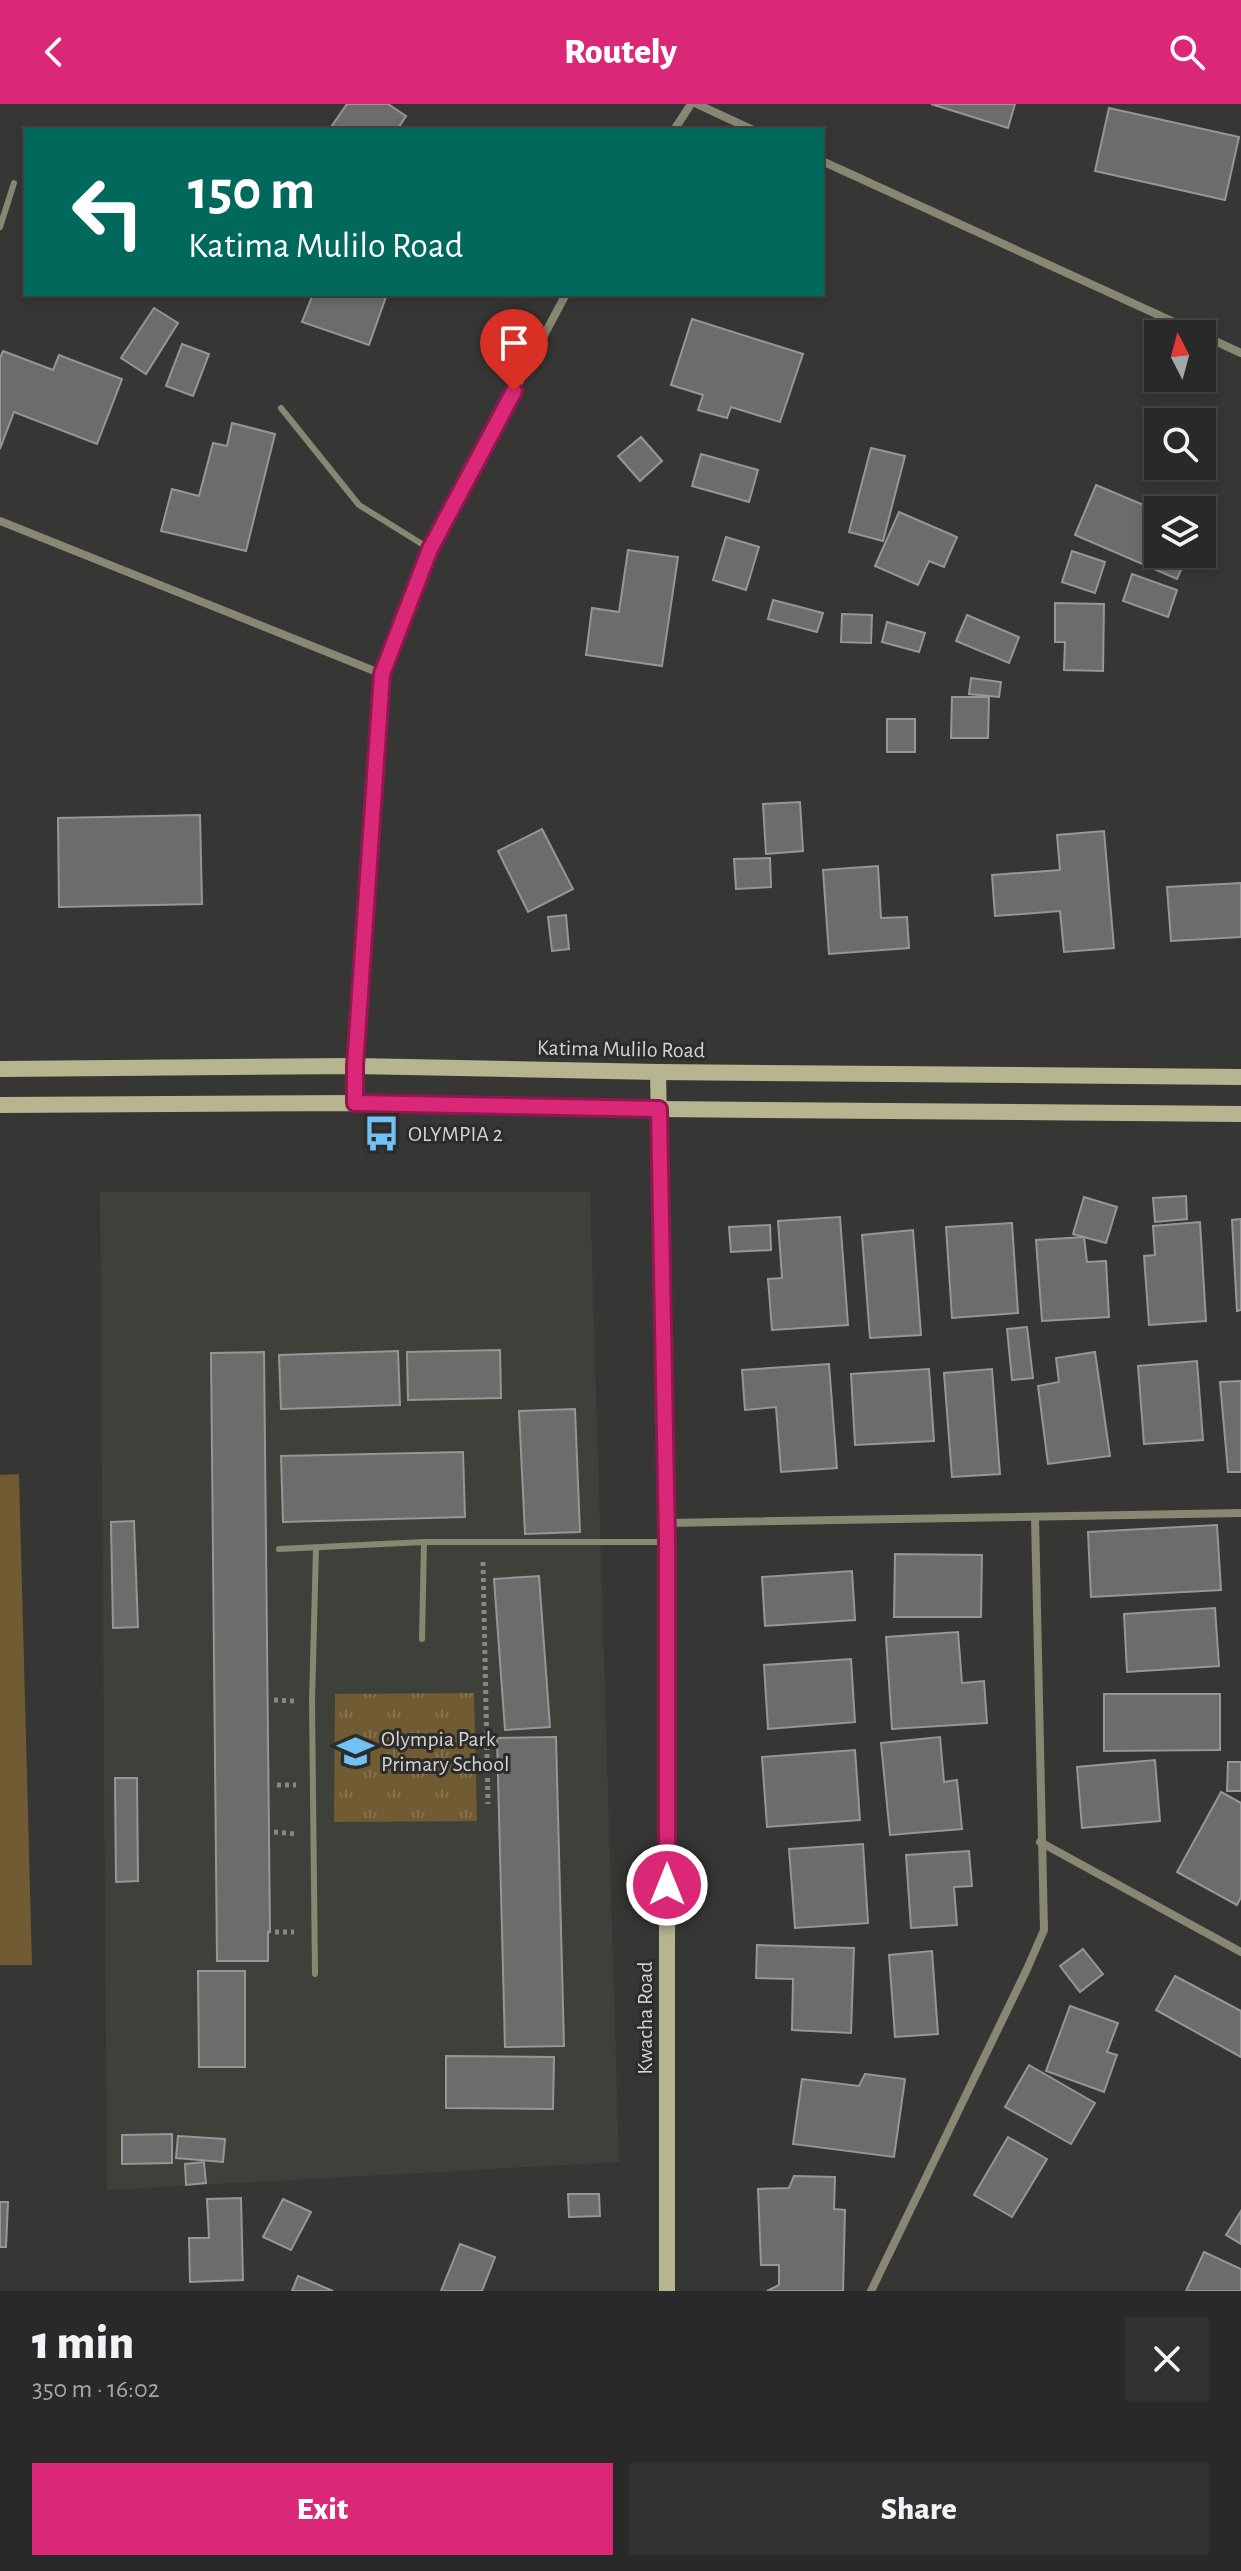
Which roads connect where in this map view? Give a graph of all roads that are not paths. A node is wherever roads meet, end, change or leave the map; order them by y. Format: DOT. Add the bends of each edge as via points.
graph roads {
  1 [pos="694,104"];
  2 [pos="676,128"];
  3 [pos="748,128"];
  4 [pos="824,162"];
  5 [pos="14,183"];
  6 [pos="0,227"];
  7 [pos="565,296"];
  8 [pos="1170,320"];
  9 [pos="1216,341"];
  10 [pos="1241,353"];
  11 [pos="281,408"];
  12 [pos="0,521"];
  13 [pos="430,549"];
  14 [pos="382,674"];
  15 [pos="355,1066"];
  16 [pos="0,1069"];
  17 [pos="658,1072"];
  18 [pos="1241,1077"];
  19 [pos="355,1103"];
  20 [pos="0,1105"];
  21 [pos="659,1109"];
  22 [pos="1241,1114"];
  23 [pos="1241,1513"];
  24 [pos="1035,1517"];
  25 [pos="667,1523"];
  26 [pos="424,1542"];
  27 [pos="667,1542"];
  28 [pos="316,1548"];
  29 [pos="279,1549"];
  30 [pos="422,1639"];
  31 [pos="1040,1842"];
  32 [pos="1241,1952"];
  33 [pos="315,1974"];
  34 [pos="667,2291"];
  35 [pos="871,2291"];
  1 -- 2 [label="street"];
  1 -- 3 [label="street"];
  4 -- 8 [label="street"];
  5 -- 6 [label="lane"];
  7 -- 13 [label="street"];
  9 -- 10 [label="street"];
  11 -- 13 [label="lane" via="359,505"];
  12 -- 14 [label="street"];
  13 -- 14 [label="street"];
  14 -- 15 [label="street"];
  15 -- 16 [label="main road, Katima Mulilo Road"];
  15 -- 17 [label="main road, Katima Mulilo Road"];
  15 -- 19 [label="street"];
  17 -- 18 [label="main road, Katima Mulilo Road"];
  17 -- 21 [label="main road, Kwacha Road"];
  19 -- 20 [label="main road"];
  19 -- 21 [label="main road"];
  21 -- 22 [label="main road"];
  21 -- 25 [label="main road, Kwacha Road"];
  23 -- 24 [label="street"];
  24 -- 25 [label="street"];
  24 -- 31 [label="street"];
  25 -- 27 [label="main road, Kwacha Road"];
  26 -- 27 [label="lane"];
  26 -- 28 [label="lane"];
  26 -- 30 [label="lane"];
  27 -- 34 [label="main road, Kwacha Road"];
  28 -- 29 [label="lane"];
  28 -- 33 [label="lane"];
  31 -- 32 [label="street"];
  31 -- 35 [label="street" via="1044,1930"];
}
